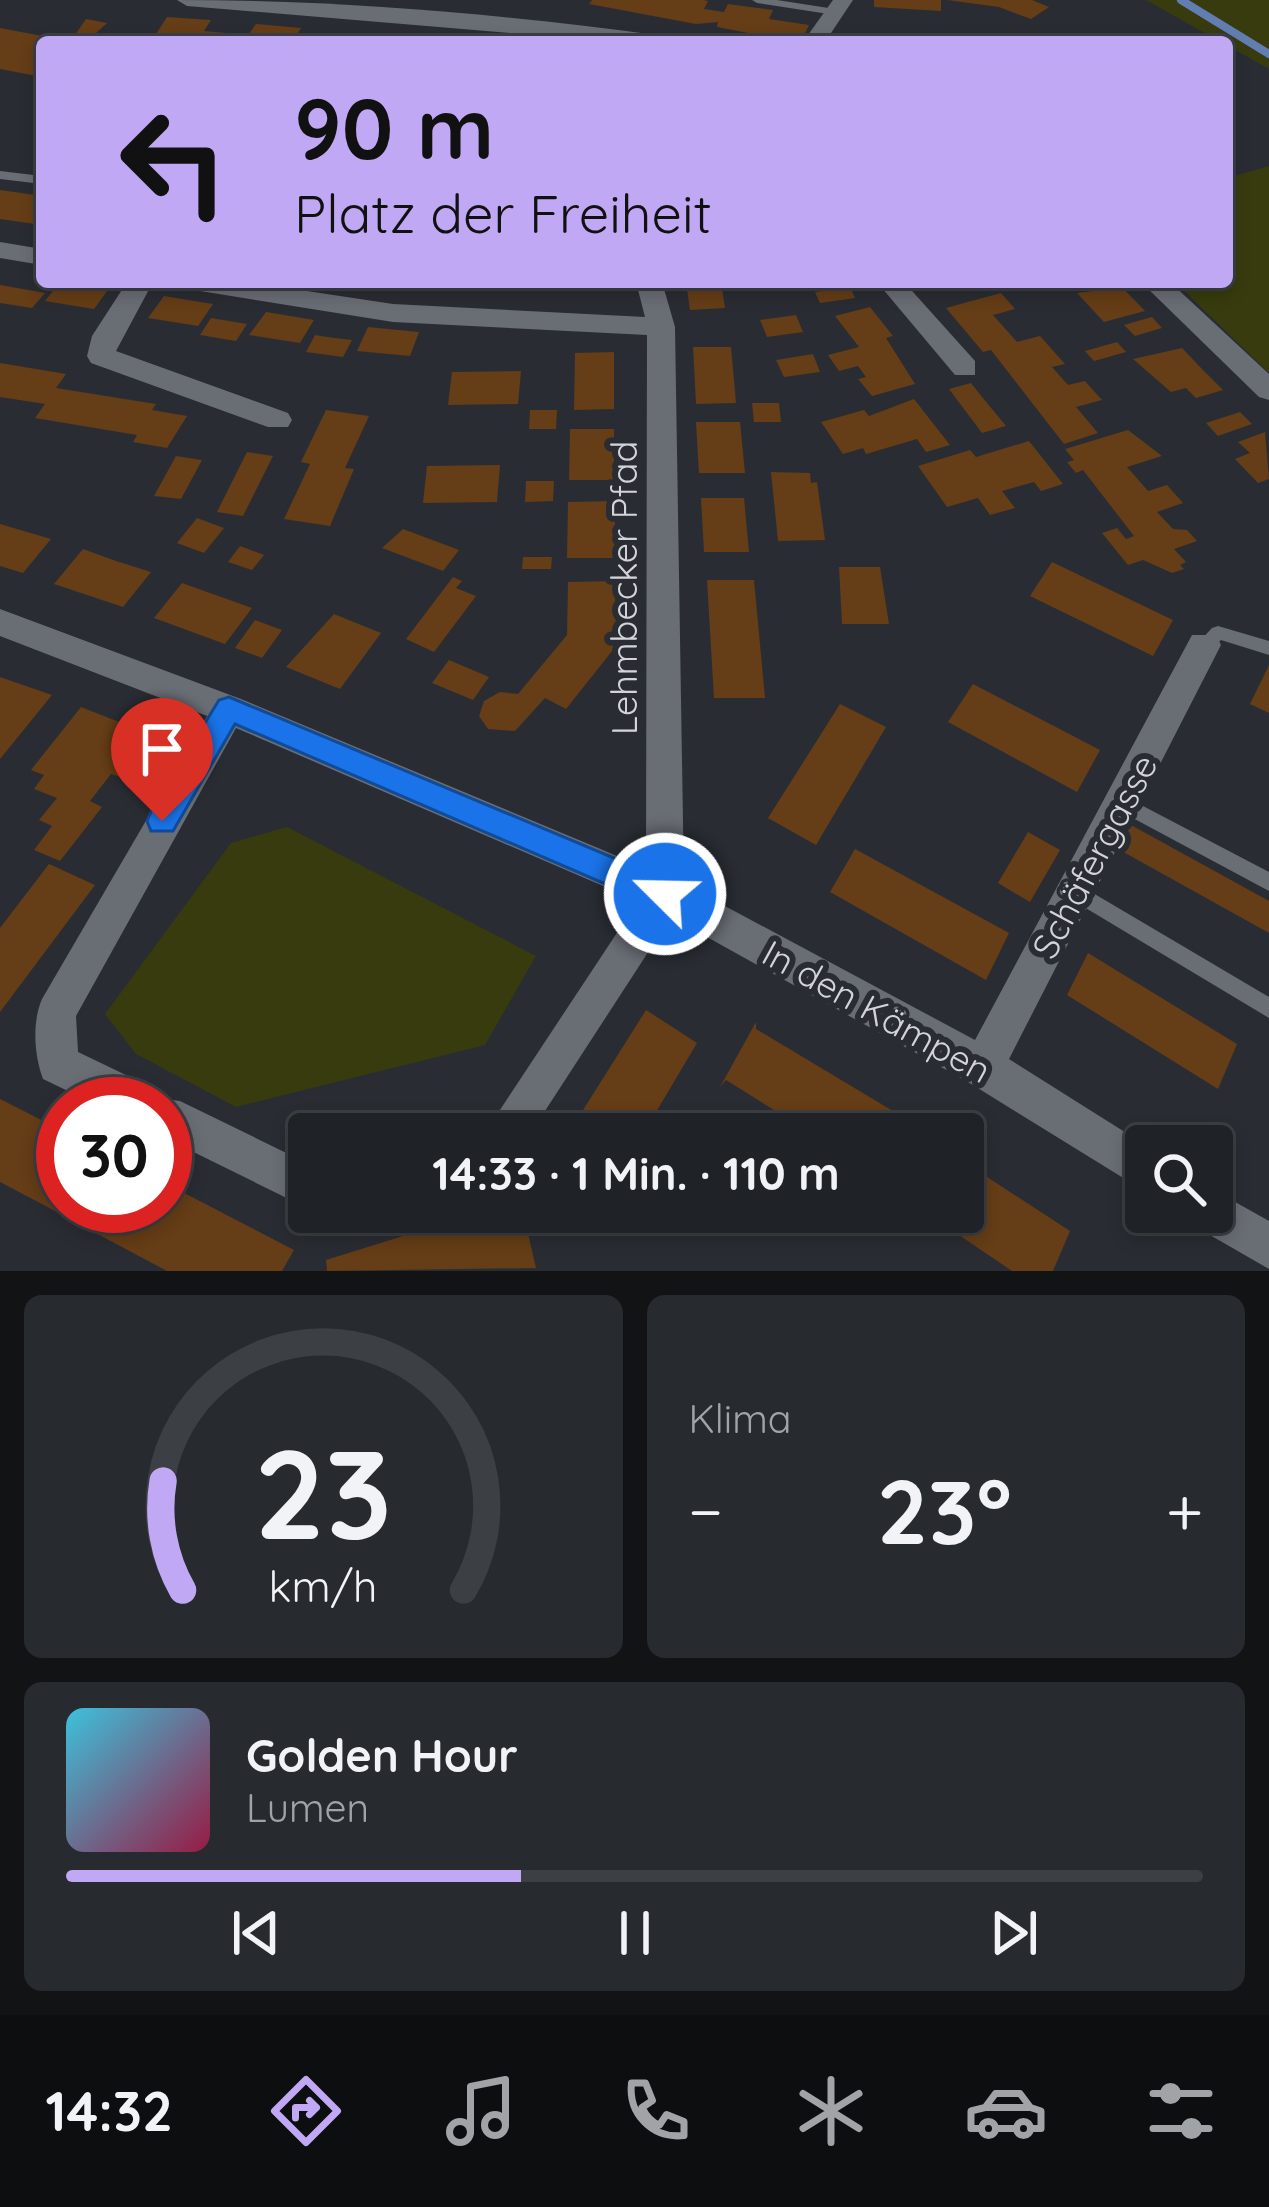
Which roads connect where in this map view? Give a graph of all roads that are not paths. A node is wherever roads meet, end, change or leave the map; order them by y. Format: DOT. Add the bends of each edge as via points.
graph roads {
  1 [pos="187,0"];
  2 [pos="532,0"];
  3 [pos="757,0"];
  4 [pos="839,6"];
  5 [pos="550,34"];
  6 [pos="818,36"];
  7 [pos="0,175"];
  8 [pos="36,180"];
  9 [pos="0,250"];
  10 [pos="36,256"];
  11 [pos="136,288"];
  12 [pos="233,288"];
  13 [pos="651,288"];
  14 [pos="895,288"];
  15 [pos="1160,288"];
  16 [pos="661,327"];
  17 [pos="964,368"];
  18 [pos="1269,390"];
  19 [pos="278,420"];
  20 [pos="0,622"];
  21 [pos="1204,645"];
  22 [pos="1269,648"];
  23 [pos="229,709"];
  24 [pos="1122,803"];
  25 [pos="1269,882"];
  26 [pos="1076,892"];
  27 [pos="665,894"];
  28 [pos="1269,1008"];
  29 [pos="983,1067"];
  30 [pos="85,1077"];
  31 [pos="519,1113"];
  32 [pos="192,1129"];
  33 [pos="1125,1157"];
  34 [pos="288,1176"];
  35 [pos="1233,1224"];
  36 [pos="1269,1247"];
  1 -- 5 [label="street"];
  2 -- 5 [label="street"];
  3 -- 4 [label="lane"];
  4 -- 6 [label="street"];
  7 -- 8 [label="lane"];
  9 -- 10 [label="street"];
  11 -- 19 [label="street" via="101,356"];
  12 -- 16 [label="street" via="393,313"];
  13 -- 16 [label="street, Lehmbecker Pfad"];
  14 -- 17 [label="street"];
  15 -- 18 [label="street"];
  16 -- 27 [label="street, Lehmbecker Pfad"];
  20 -- 23 [label="street, In den Kämpen"];
  21 -- 22 [label="lane" via="1218,633"];
  21 -- 24 [label="street, Schäfergasse"];
  23 -- 27 [label="street, In den Kämpen"];
  23 -- 30 [label="street" via="56,1012 58,1064"];
  24 -- 25 [label="lane"];
  24 -- 26 [label="street, Schäfergasse"];
  26 -- 28 [label="lane"];
  26 -- 29 [label="street, Schäfergasse"];
  27 -- 29 [label="street, In den Kämpen"];
  27 -- 31 [label="street"];
  29 -- 33 [label="street, In den Kämpen"];
  32 -- 34 [label="street"];
  35 -- 36 [label="street"];
}
